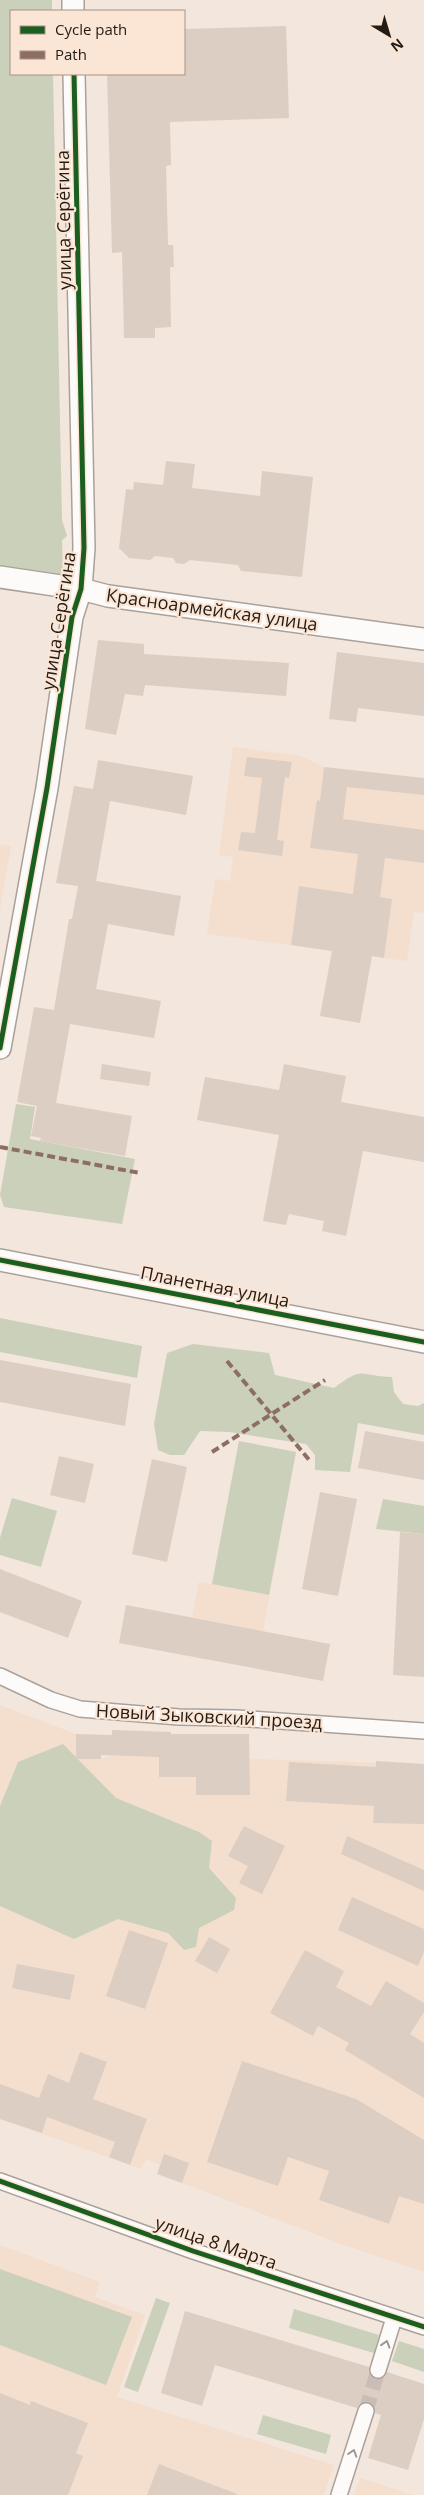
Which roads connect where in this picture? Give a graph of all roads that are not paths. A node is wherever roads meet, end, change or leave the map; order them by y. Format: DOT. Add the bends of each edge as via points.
graph roads {
  1 [pos="74,75"];
  2 [pos="0,577"];
  3 [pos="80,589"];
  4 [pos="424,639"];
  5 [pos="0,1048"];
  6 [pos="0,1260"];
  7 [pos="424,1342"];
  8 [pos="0,1676"];
  9 [pos="424,1731"];
  10 [pos="0,2181"];
  11 [pos="394,2318"];
  12 [pos="424,2327"];
  13 [pos="378,2370"];
  14 [pos="366,2411"];
  15 [pos="339,2495"];
  1 -- 3 [label="street, улица Серёгина" via="84,548"];
  2 -- 3 [label="street, Красноармейская улица"];
  3 -- 4 [label="street, Красноармейская улица" via="108,596"];
  3 -- 5 [label="street, улица Серёгина" via="72,617 47,788"];
  6 -- 7 [label="street, Планетная улица"];
  8 -- 9 [label="street, Новый Зыковский проезд" via="51,1700 80,1708"];
  10 -- 11 [label="street, улица 8 Марта"];
  11 -- 12 [label="street, улица 8 Марта"];
  13 -- 11 [label="street, one-way"];
  15 -- 14 [label="street, one-way"];
}
